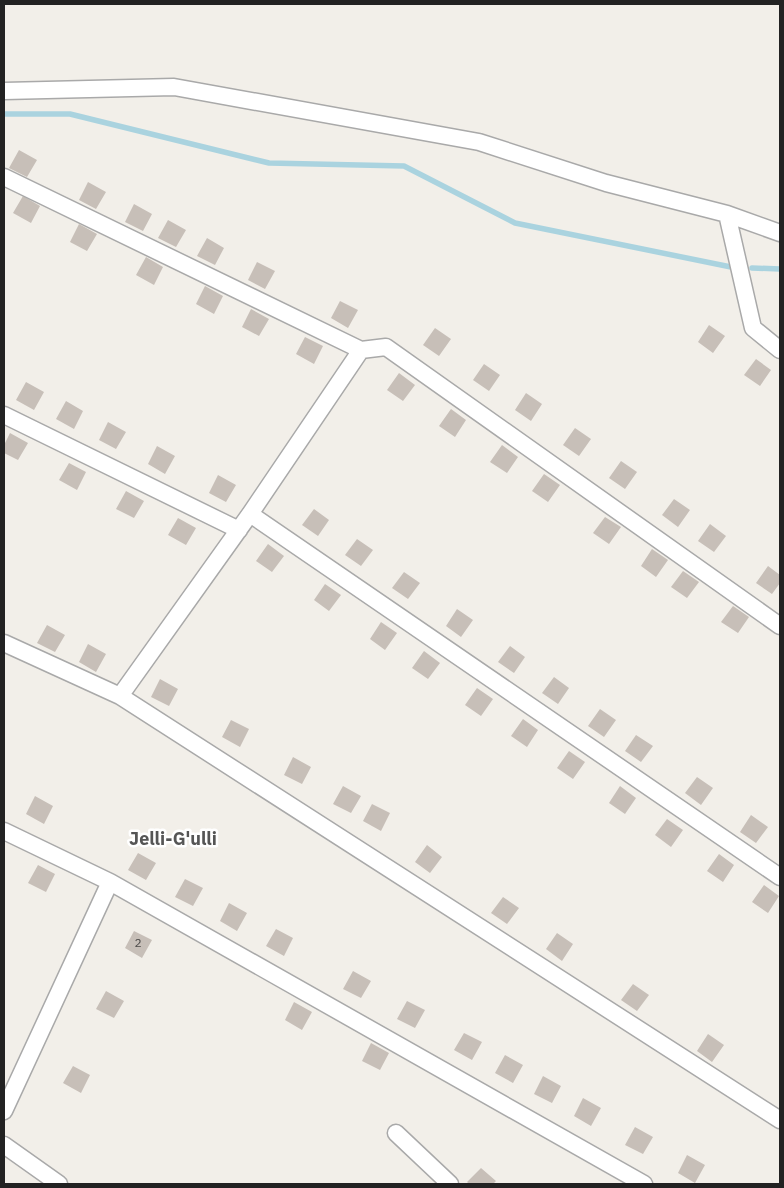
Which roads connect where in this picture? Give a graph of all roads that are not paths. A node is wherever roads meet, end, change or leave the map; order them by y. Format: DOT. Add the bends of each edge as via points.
graph roads {
  1 [pos="4,91"];
  2 [pos="4,177"];
  3 [pos="727,214"];
  4 [pos="780,233"];
  5 [pos="361,350"];
  6 [pos="780,350"];
  7 [pos="4,415"];
  8 [pos="250,514"];
  9 [pos="238,530"];
  10 [pos="780,626"];
  11 [pos="4,643"];
  12 [pos="120,696"];
  13 [pos="4,831"];
  14 [pos="780,877"];
  15 [pos="110,882"];
  16 [pos="4,1111"];
  17 [pos="780,1120"];
  18 [pos="396,1133"];
  19 [pos="4,1145"];
  20 [pos="60,1184"];
  21 [pos="450,1184"];
  22 [pos="644,1184"];
  1 -- 3 [label="street" via="174,86 479,142 606,183"];
  2 -- 5 [label="street"];
  3 -- 4 [label="street"];
  3 -- 6 [label="street" via="753,328"];
  5 -- 8 [label="street"];
  5 -- 10 [label="street" via="386,346"];
  7 -- 9 [label="street"];
  8 -- 9 [label="street"];
  8 -- 14 [label="street"];
  9 -- 12 [label="street"];
  11 -- 12 [label="street"];
  12 -- 17 [label="street"];
  13 -- 15 [label="street"];
  15 -- 16 [label="street"];
  15 -- 22 [label="street"];
  18 -- 21 [label="street"];
  19 -- 20 [label="street"];
}
